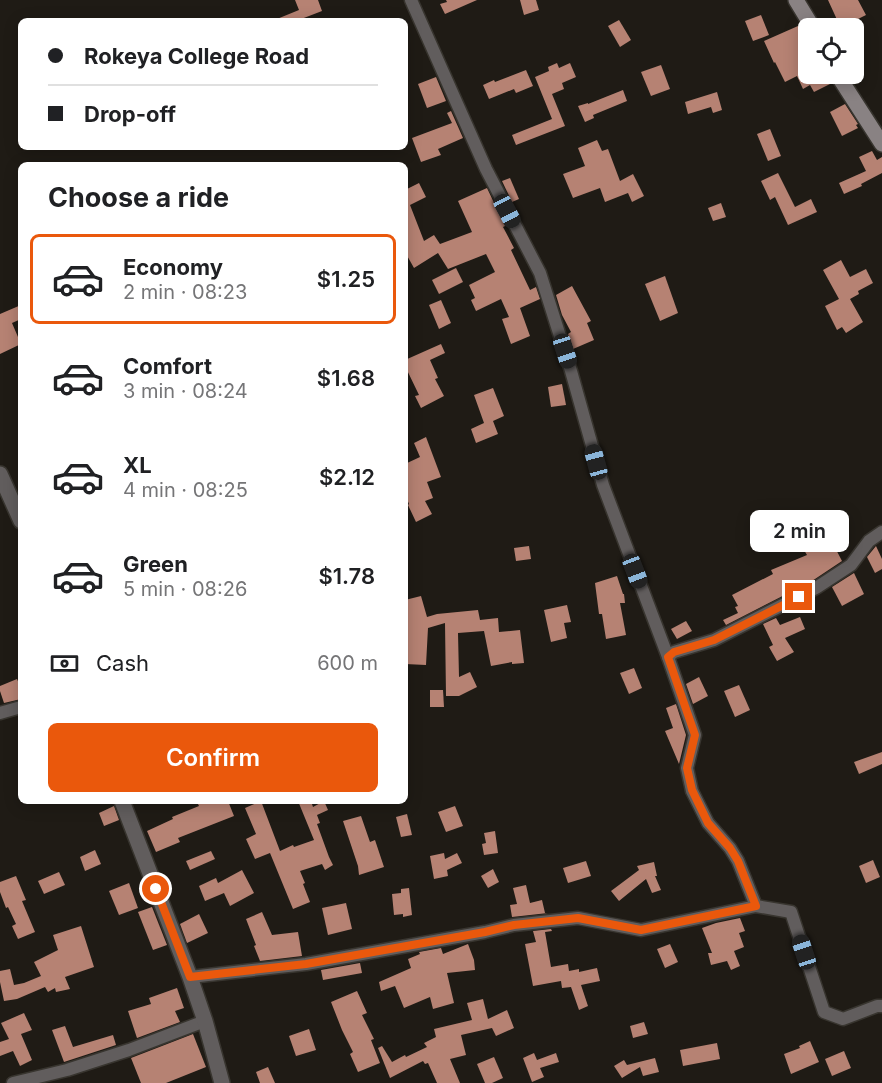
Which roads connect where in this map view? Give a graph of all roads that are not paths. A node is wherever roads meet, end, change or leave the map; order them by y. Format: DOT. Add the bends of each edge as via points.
graph roads {
  1 [pos="411,0"];
  2 [pos="796,0"];
  3 [pos="807,18"];
  4 [pos="843,84"];
  5 [pos="882,144"];
  6 [pos="0,474"];
  7 [pos="18,514"];
  8 [pos="882,532"];
  9 [pos="668,657"];
  10 [pos="18,708"];
  11 [pos="0,713"];
  12 [pos="123,804"];
  13 [pos="756,906"];
  14 [pos="190,977"];
  15 [pos="882,1006"];
  16 [pos="205,1021"];
  17 [pos="13,1083"];
  18 [pos="222,1083"];
  1 -- 9 [label="street" via="486,169 540,273 603,485"];
  2 -- 3 [label="main road"];
  4 -- 5 [label="main road"];
  6 -- 7 [label="street"];
  8 -- 9 [label="street" via="868,541 851,565 816,588 714,640"];
  9 -- 13 [label="street" via="695,735 687,768 692,790 708,823 738,861"];
  10 -- 11 [label="street"];
  12 -- 14 [label="street"];
  13 -- 14 [label="street" via="641,930 578,918 514,925 306,964"];
  13 -- 15 [label="street" via="791,912 824,1012 843,1019"];
  14 -- 16 [label="street"];
  16 -- 17 [label="street" via="129,1050"];
  16 -- 18 [label="street"];
}
